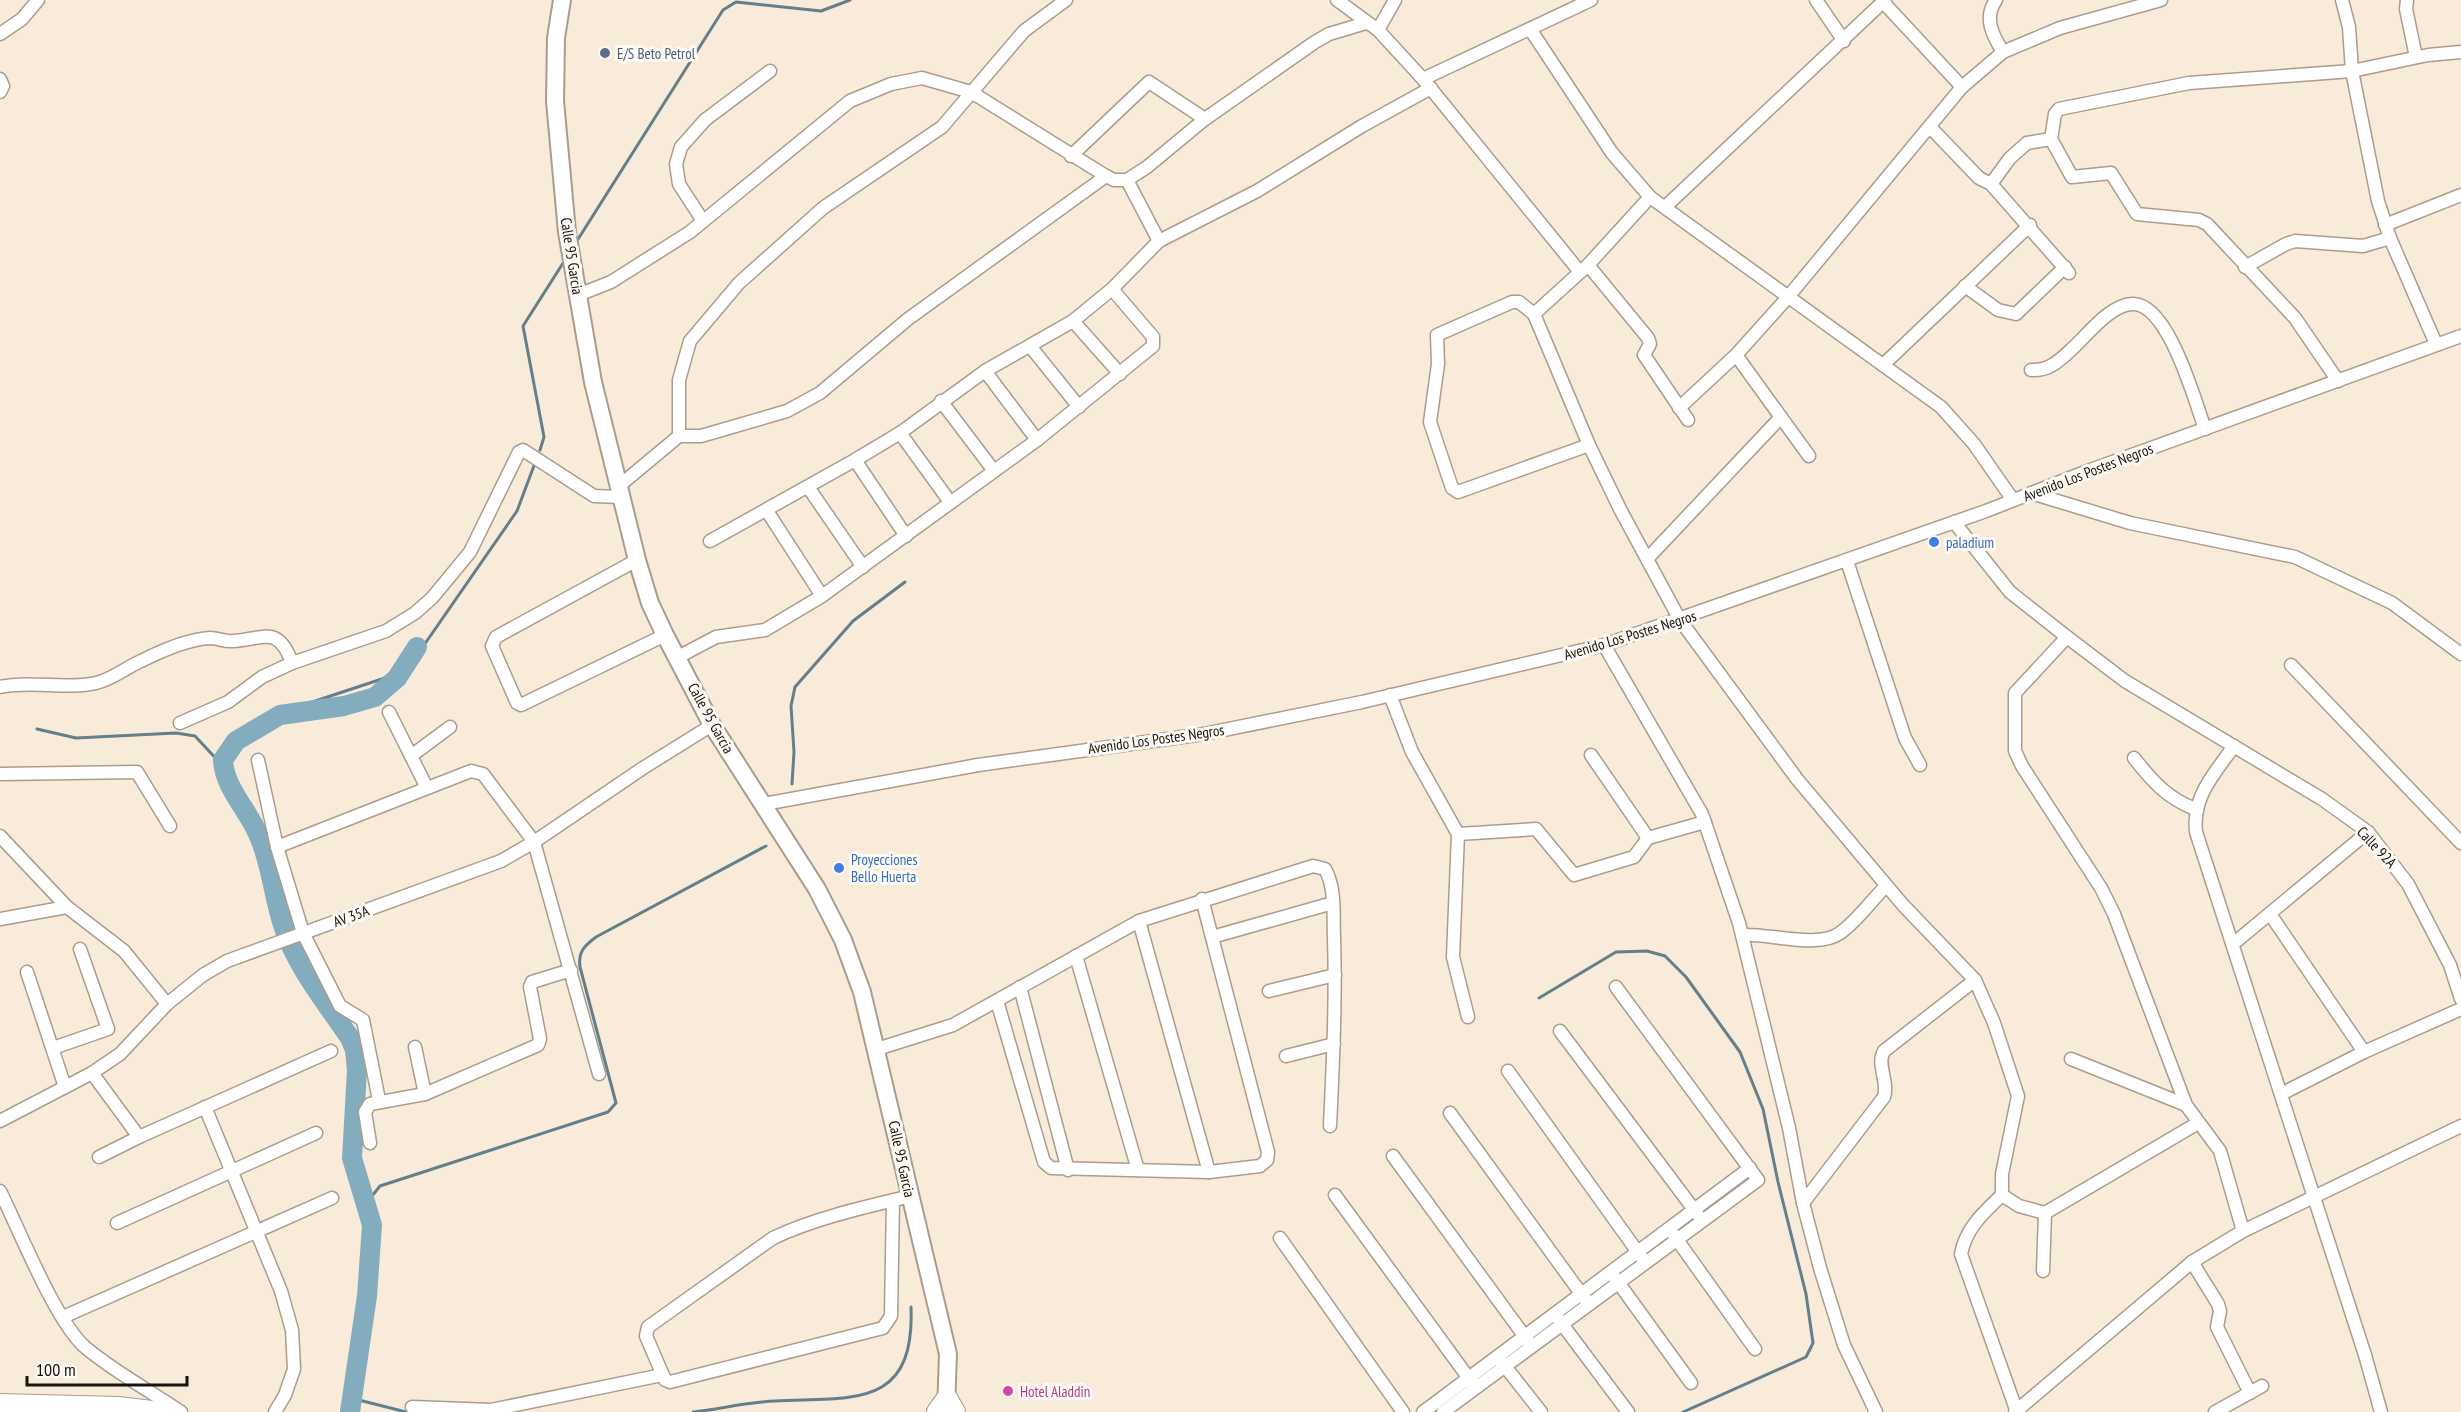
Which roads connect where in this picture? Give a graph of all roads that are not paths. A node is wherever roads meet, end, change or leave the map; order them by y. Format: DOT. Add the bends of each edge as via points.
graph roads {
  1 [pos="562,0"];
  2 [pos="1066,0"];
  3 [pos="1337,0"];
  4 [pos="1395,0"];
  5 [pos="1591,0"];
  6 [pos="1816,0"];
  7 [pos="1996,0"];
  8 [pos="2160,0"];
  9 [pos="2342,0"];
  10 [pos="2407,0"];
  11 [pos="1884,1"];
  12 [pos="36,4"];
  13 [pos="1366,23"];
  14 [pos="1530,28"];
  15 [pos="1378,30"];
  16 [pos="0,34"];
  17 [pos="1844,41"];
  18 [pos="2003,52"];
  19 [pos="2461,52"];
  20 [pos="2416,57"];
  21 [pos="770,70"];
  22 [pos="2352,71"];
  23 [pos="0,79"];
  24 [pos="1427,84"];
  25 [pos="1962,87"];
  26 [pos="0,92"];
  27 [pos="970,92"];
  28 [pos="1205,119"];
  29 [pos="1930,128"];
  30 [pos="2051,139"];
  31 [pos="1071,156"];
  32 [pos="1106,176"];
  33 [pos="1127,180"];
  34 [pos="1991,184"];
  35 [pos="2461,195"];
  36 [pos="1650,197"];
  37 [pos="1665,207"];
  38 [pos="703,221"];
  39 [pos="2030,225"];
  40 [pos="2385,225"];
  41 [pos="2390,238"];
  42 [pos="1159,241"];
  43 [pos="2245,267"];
  44 [pos="1584,268"];
  45 [pos="1965,286"];
  46 [pos="1112,289"];
  47 [pos="579,295"];
  48 [pos="1788,297"];
  49 [pos="1534,314"];
  50 [pos="1073,321"];
  51 [pos="2461,336"];
  52 [pos="2436,344"];
  53 [pos="1030,346"];
  54 [pos="1736,355"];
  55 [pos="1883,365"];
  56 [pos="2031,370"];
  57 [pos="986,371"];
  58 [pos="1120,374"];
  59 [pos="2338,381"];
  60 [pos="941,401"];
  61 [pos="1079,407"];
  62 [pos="1680,408"];
  63 [pos="1781,417"];
  64 [pos="1688,420"];
  65 [pos="2205,429"];
  66 [pos="900,433"];
  67 [pos="679,436"];
  68 [pos="1037,440"];
  69 [pos="1589,445"];
  70 [pos="1809,456"];
  71 [pos="855,460"];
  72 [pos="994,471"];
  73 [pos="808,487"];
  74 [pos="620,492"];
  75 [pos="2031,493"];
  76 [pos="2013,500"];
  77 [pos="950,501"];
  78 [pos="767,511"];
  79 [pos="1954,522"];
  80 [pos="906,536"];
  81 [pos="710,541"];
  82 [pos="1647,559"];
  83 [pos="637,560"];
  84 [pos="1847,561"];
  85 [pos="863,567"];
  86 [pos="822,596"];
  87 [pos="1680,620"];
  88 [pos="664,635"];
  89 [pos="2067,637"];
  90 [pos="1604,645"];
  91 [pos="2461,654"];
  92 [pos="678,657"];
  93 [pos="292,663"];
  94 [pos="2291,665"];
  95 [pos="0,687"];
  96 [pos="1390,695"];
  97 [pos="389,712"];
  98 [pos="180,723"];
  99 [pos="712,725"];
  100 [pos="450,727"];
  101 [pos="2234,746"];
  102 [pos="1590,755"];
  103 [pos="411,756"];
  104 [pos="2134,758"];
  105 [pos="258,760"];
  106 [pos="1920,765"];
  107 [pos="0,774"];
  108 [pos="427,788"];
  109 [pos="764,804"];
  110 [pos="2195,809"];
  111 [pos="1705,822"];
  112 [pos="170,826"];
  113 [pos="2368,832"];
  114 [pos="1458,834"];
  115 [pos="0,836"];
  116 [pos="1648,838"];
  117 [pos="534,842"];
  118 [pos="2461,843"];
  119 [pos="277,847"];
  120 [pos="1886,886"];
  121 [pos="1202,899"];
  122 [pos="1333,903"];
  123 [pos="67,908"];
  124 [pos="2270,914"];
  125 [pos="0,919"];
  126 [pos="1139,921"];
  127 [pos="299,935"];
  128 [pos="1742,935"];
  129 [pos="1212,937"];
  130 [pos="2233,944"];
  131 [pos="80,949"];
  132 [pos="1076,956"];
  133 [pos="2456,963"];
  134 [pos="571,970"];
  135 [pos="27,972"];
  136 [pos="1335,975"];
  137 [pos="1975,980"];
  138 [pos="1020,987"];
  139 [pos="1616,987"];
  140 [pos="1269,991"];
  141 [pos="2461,999"];
  142 [pos="997,1001"];
  143 [pos="167,1004"];
  144 [pos="2461,1009"];
  145 [pos="1468,1017"];
  146 [pos="1560,1031"];
  147 [pos="1334,1044"];
  148 [pos="415,1047"];
  149 [pos="53,1048"];
  150 [pos="877,1049"];
  151 [pos="331,1051"];
  152 [pos="2364,1052"];
  153 [pos="1286,1056"];
  154 [pos="2071,1059"];
  155 [pos="1508,1071"];
  156 [pos="92,1073"];
  157 [pos="599,1074"];
  158 [pos="65,1087"];
  159 [pos="425,1094"];
  160 [pos="2280,1094"];
  161 [pos="379,1100"];
  162 [pos="2186,1105"];
  163 [pos="205,1107"];
  164 [pos="1450,1113"];
  165 [pos="0,1121"];
  166 [pos="2198,1123"];
  167 [pos="1330,1126"];
  168 [pos="2461,1126"];
  169 [pos="316,1133"];
  170 [pos="139,1137"];
  171 [pos="370,1143"];
  172 [pos="1393,1156"];
  173 [pos="99,1157"];
  174 [pos="1750,1168"];
  175 [pos="1068,1170"];
  176 [pos="1138,1170"];
  177 [pos="231,1171"];
  178 [pos="1209,1172"];
  179 [pos="1724,1188"];
  180 [pos="0,1191"];
  181 [pos="1335,1195"];
  182 [pos="2002,1195"];
  183 [pos="910,1197"];
  184 [pos="332,1198"];
  185 [pos="1732,1199"];
  186 [pos="2314,1199"];
  187 [pos="893,1200"];
  188 [pos="1803,1203"];
  189 [pos="1694,1210"];
  190 [pos="2045,1213"];
  191 [pos="1703,1221"];
  192 [pos="117,1223"];
  193 [pos="1669,1229"];
  194 [pos="255,1230"];
  195 [pos="2243,1231"];
  196 [pos="1280,1238"];
  197 [pos="1677,1240"];
  198 [pos="1637,1252"];
  199 [pos="2192,1262"];
  200 [pos="1645,1263"];
  201 [pos="2043,1270"];
  202 [pos="1614,1278"];
  203 [pos="1585,1299"];
  204 [pos="63,1317"];
  205 [pos="1558,1319"];
  206 [pos="1528,1341"];
  207 [pos="1755,1348"];
  208 [pos="1502,1361"];
  209 [pos="662,1375"];
  210 [pos="1472,1383"];
  211 [pos="1691,1383"];
  212 [pos="2262,1386"];
  213 [pos="2250,1393"];
  214 [pos="0,1404"];
  215 [pos="412,1407"];
  216 [pos="946,1408"];
  217 [pos="160,1412"];
  218 [pos="181,1412"];
  219 [pos="274,1412"];
  220 [pos="1403,1412"];
  221 [pos="1423,1412"];
  222 [pos="1443,1412"];
  223 [pos="1541,1412"];
  224 [pos="1628,1412"];
  225 [pos="1876,1412"];
  226 [pos="2016,1412"];
  227 [pos="2215,1412"];
  228 [pos="2381,1412"];
  1 -- 47 [label="street, Calle 95 Garcia" via="556,38 555,101 567,232"];
  2 -- 27 [label="street" via="1024,31"];
  3 -- 13 [label="street"];
  4 -- 15 [label="street"];
  5 -- 14 [label="street"];
  6 -- 17 [label="street"];
  7 -- 18 [label="street" via="1991,7 1990,32"];
  8 -- 18 [label="street" via="2060,28"];
  9 -- 22 [label="street" via="2349,27"];
  10 -- 20 [label="street"];
  11 -- 17 [label="street"];
  11 -- 25 [label="street"];
  12 -- 16 [label="street"];
  13 -- 15 [label="street"];
  13 -- 28 [label="street" via="1315,42"];
  14 -- 24 [label="street"];
  14 -- 36 [label="street" via="1612,153"];
  15 -- 24 [label="street"];
  17 -- 37 [label="street"];
  18 -- 25 [label="street"];
  19 -- 20 [label="street"];
  20 -- 22 [label="street"];
  21 -- 38 [label="street" via="705,120 681,147 676,164 679,184"];
  22 -- 30 [label="street" via="2189,83 2059,109"];
  22 -- 40 [label="street"];
  23 -- 26 [label="street"];
  24 -- 42 [label="street" via="1257,191"];
  24 -- 44 [label="street"];
  25 -- 29 [label="street"];
  27 -- 31 [label="street"];
  27 -- 38 [label="street" via="922,78 891,84 850,101"];
  27 -- 67 [label="street" via="942,127 823,208 739,283 690,341 679,380"];
  28 -- 31 [label="street" via="1149,82"];
  28 -- 33 [label="street"];
  29 -- 34 [label="street" via="1979,178"];
  29 -- 48 [label="street"];
  30 -- 34 [label="street" via="2027,143"];
  30 -- 43 [label="street" via="2072,177 2111,173 2134,212 2207,224"];
  31 -- 32 [label="street"];
  32 -- 33 [label="street"];
  32 -- 67 [label="street" via="908,319 820,393 788,411 701,436"];
  33 -- 42 [label="street"];
  34 -- 39 [label="street"];
  35 -- 40 [label="street"];
  36 -- 37 [label="street"];
  36 -- 44 [label="street"];
  37 -- 48 [label="street"];
  38 -- 47 [label="street" via="611,282"];
  39 -- 45 [label="street"];
  39 -- 45 [label="street" via="2067,270 2016,314 1998,310"];
  40 -- 41 [label="street"];
  41 -- 43 [label="street" via="2363,246 2295,241"];
  41 -- 52 [label="street"];
  42 -- 46 [label="street"];
  43 -- 59 [label="street" via="2295,318"];
  44 -- 49 [label="street"];
  44 -- 62 [label="street" via="1648,338 1650,344 1644,355"];
  45 -- 55 [label="street"];
  46 -- 50 [label="street"];
  46 -- 58 [label="street" via="1155,342"];
  47 -- 74 [label="street, Calle 95 Garcia" via="593,382"];
  48 -- 54 [label="street"];
  48 -- 55 [label="street"];
  49 -- 69 [label="street"];
  49 -- 69 [label="street" via="1519,302 1512,302 1437,335 1438,364 1430,422 1452,488 1458,492"];
  50 -- 53 [label="street"];
  50 -- 58 [label="street"];
  51 -- 52 [label="street, Avenido Los Postes Negros"];
  52 -- 59 [label="street, Avenido Los Postes Negros"];
  53 -- 57 [label="street"];
  53 -- 61 [label="street"];
  54 -- 62 [label="street"];
  54 -- 63 [label="street"];
  55 -- 76 [label="street" via="1941,407 1974,444"];
  56 -- 65 [label="street" via="2042,371 2056,364 2106,317 2120,309 2131,304 2145,306 2169,334"];
  57 -- 60 [label="street"];
  57 -- 68 [label="street"];
  58 -- 61 [label="street"];
  59 -- 65 [label="street, Avenido Los Postes Negros"];
  60 -- 66 [label="street"];
  60 -- 72 [label="street"];
  61 -- 68 [label="street"];
  62 -- 64 [label="street"];
  63 -- 70 [label="street"];
  63 -- 82 [label="street"];
  65 -- 75 [label="street, Avenido Los Postes Negros"];
  66 -- 71 [label="street"];
  66 -- 77 [label="street"];
  67 -- 74 [label="street"];
  68 -- 72 [label="street"];
  69 -- 82 [label="street"];
  71 -- 73 [label="street"];
  71 -- 80 [label="street"];
  72 -- 77 [label="street"];
  73 -- 78 [label="street"];
  73 -- 85 [label="street"];
  74 -- 83 [label="street, Calle 95 Garcia"];
  74 -- 93 [label="street" via="594,496 523,450 519,452 470,552 425,604 386,631"];
  75 -- 76 [label="street, Avenido Los Postes Negros"];
  75 -- 91 [label="street" via="2130,523 2301,559 2392,603"];
  76 -- 79 [label="street, Avenido Los Postes Negros"];
  77 -- 80 [label="street"];
  78 -- 81 [label="street"];
  78 -- 86 [label="street"];
  79 -- 84 [label="street, Avenido Los Postes Negros"];
  79 -- 89 [label="street, Calle 92A" via="2010,592"];
  80 -- 85 [label="street"];
  82 -- 87 [label="street"];
  83 -- 88 [label="street, Calle 95 Garcia"];
  83 -- 88 [label="street" via="496,637 492,646 521,705"];
  84 -- 87 [label="street, Avenido Los Postes Negros"];
  84 -- 106 [label="street" via="1905,738"];
  85 -- 86 [label="street"];
  86 -- 92 [label="street" via="765,630 716,637"];
  87 -- 90 [label="street, Avenido Los Postes Negros"];
  87 -- 120 [label="street" via="1797,779"];
  88 -- 92 [label="street, Calle 95 Garcia"];
  89 -- 101 [label="street, Calle 92A" via="2125,681"];
  89 -- 162 [label="street" via="2015,693 2015,751 2114,914"];
  90 -- 96 [label="street, Avenido Los Postes Negros"];
  90 -- 111 [label="street"];
  92 -- 99 [label="street, Calle 95 Garcia"];
  93 -- 95 [label="street" via="286,648 270,636 233,641 211,638 149,656 99,683"];
  93 -- 98 [label="street" via="262,677 228,702"];
  94 -- 118 [label="street"];
  96 -- 109 [label="street, Avenido Los Postes Negros" via="1204,734 978,765"];
  96 -- 114 [label="street" via="1412,752"];
  97 -- 103 [label="street"];
  99 -- 109 [label="street, Calle 95 Garcia"];
  99 -- 117 [label="street, AV 35A"];
  100 -- 103 [label="street"];
  101 -- 110 [label="street"];
  101 -- 113 [label="street, Calle 92A"];
  102 -- 116 [label="street"];
  103 -- 108 [label="street"];
  104 -- 110 [label="street" via="2154,785 2176,802"];
  105 -- 119 [label="street"];
  107 -- 112 [label="street" via="137,772"];
  108 -- 117 [label="street" via="477,770"];
  108 -- 119 [label="street"];
  109 -- 150 [label="street, Calle 95 Garcia" via="817,889 843,940"];
  110 -- 130 [label="street" via="2196,832"];
  111 -- 116 [label="street"];
  111 -- 128 [label="street"];
  113 -- 124 [label="street"];
  113 -- 133 [label="street, Calle 92A" via="2408,884"];
  114 -- 116 [label="street" via="1536,829 1574,875 1634,857"];
  114 -- 145 [label="street" via="1453,957"];
  115 -- 123 [label="street"];
  117 -- 127 [label="street, AV 35A" via="501,861"];
  117 -- 134 [label="street"];
  119 -- 127 [label="street"];
  120 -- 128 [label="street" via="1839,934 1822,940 1760,933"];
  120 -- 137 [label="street"];
  121 -- 122 [label="street" via="1313,866 1325,869 1330,877"];
  121 -- 126 [label="street"];
  121 -- 129 [label="street"];
  122 -- 129 [label="street"];
  122 -- 136 [label="street"];
  123 -- 125 [label="street"];
  123 -- 143 [label="street" via="124,951"];
  124 -- 130 [label="street"];
  124 -- 152 [label="street"];
  126 -- 132 [label="street"];
  126 -- 178 [label="street"];
  127 -- 143 [label="street, AV 35A" via="226,961"];
  127 -- 161 [label="street" via="340,1006 363,1020"];
  128 -- 188 [label="street"];
  129 -- 178 [label="street" via="1268,1152 1267,1160 1260,1166"];
  130 -- 160 [label="street"];
  131 -- 149 [label="street" via="108,1029"];
  132 -- 138 [label="street"];
  132 -- 176 [label="street"];
  133 -- 141 [label="street, Calle 92A"];
  134 -- 157 [label="street"];
  134 -- 159 [label="street" via="532,982 538,1045"];
  135 -- 149 [label="street"];
  136 -- 140 [label="street"];
  136 -- 147 [label="street"];
  137 -- 182 [label="street" via="2018,1096 2002,1174"];
  137 -- 188 [label="street" via="1884,1051 1884,1097"];
  138 -- 142 [label="street"];
  138 -- 175 [label="street"];
  139 -- 174 [label="street"];
  142 -- 150 [label="street" via="937,1032"];
  142 -- 175 [label="street" via="1044,1162 1051,1168"];
  143 -- 156 [label="street, AV 35A" via="120,1054"];
  144 -- 152 [label="street"];
  146 -- 189 [label="street"];
  147 -- 153 [label="street"];
  147 -- 167 [label="street"];
  148 -- 159 [label="street"];
  149 -- 158 [label="street"];
  150 -- 183 [label="street, Calle 95 Garcia"];
  151 -- 163 [label="street"];
  152 -- 160 [label="street"];
  154 -- 162 [label="street"];
  155 -- 198 [label="street"];
  156 -- 158 [label="street, AV 35A"];
  156 -- 170 [label="street"];
  158 -- 165 [label="street, AV 35A"];
  159 -- 161 [label="street"];
  160 -- 186 [label="street"];
  161 -- 171 [label="street" via="364,1112"];
  162 -- 166 [label="street"];
  163 -- 170 [label="street"];
  163 -- 177 [label="street"];
  164 -- 203 [label="street"];
  166 -- 190 [label="street"];
  166 -- 195 [label="street" via="2220,1151"];
  168 -- 186 [label="street"];
  169 -- 177 [label="street"];
  170 -- 173 [label="street"];
  172 -- 206 [label="street"];
  174 -- 179 [label="street"];
  174 -- 185 [label="street" via="1758,1180"];
  175 -- 176 [label="street"];
  176 -- 178 [label="street"];
  177 -- 192 [label="street"];
  177 -- 194 [label="street"];
  179 -- 185 [label="street"];
  179 -- 189 [label="street"];
  180 -- 204 [label="street"];
  181 -- 210 [label="street"];
  182 -- 190 [label="street" via="2019,1206"];
  182 -- 226 [label="street" via="1972,1224 1961,1254"];
  183 -- 187 [label="street"];
  183 -- 216 [label="street, Calle 95 Garcia" via="948,1354"];
  184 -- 194 [label="street"];
  185 -- 191 [label="street"];
  186 -- 195 [label="street"];
  186 -- 228 [label="street"];
  187 -- 209 [label="street" via="773,1238 648,1327 646,1336"];
  187 -- 209 [label="street" via="891,1316 883,1328 670,1382"];
  188 -- 225 [label="street" via="1844,1345"];
  189 -- 191 [label="street"];
  189 -- 193 [label="street"];
  190 -- 201 [label="street"];
  191 -- 197 [label="street"];
  193 -- 197 [label="street"];
  193 -- 198 [label="street"];
  194 -- 204 [label="street"];
  194 -- 219 [label="street" via="292,1330 294,1369"];
  195 -- 199 [label="street"];
  196 -- 220 [label="street"];
  197 -- 200 [label="street"];
  197 -- 207 [label="street"];
  198 -- 200 [label="street"];
  198 -- 202 [label="street"];
  199 -- 213 [label="street" via="2218,1304 2217,1327"];
  199 -- 226 [label="street"];
  200 -- 202 [label="street"];
  202 -- 203 [label="street"];
  202 -- 211 [label="street"];
  203 -- 205 [label="street"];
  204 -- 218 [label="street" via="84,1346"];
  205 -- 206 [label="street"];
  205 -- 224 [label="street"];
  206 -- 208 [label="street"];
  208 -- 210 [label="street"];
  208 -- 223 [label="street"];
  209 -- 215 [label="street" via="491,1410"];
  210 -- 221 [label="street"];
  210 -- 222 [label="street"];
  212 -- 213 [label="street"];
  213 -- 227 [label="street"];
  214 -- 217 [label="main road"];
}
